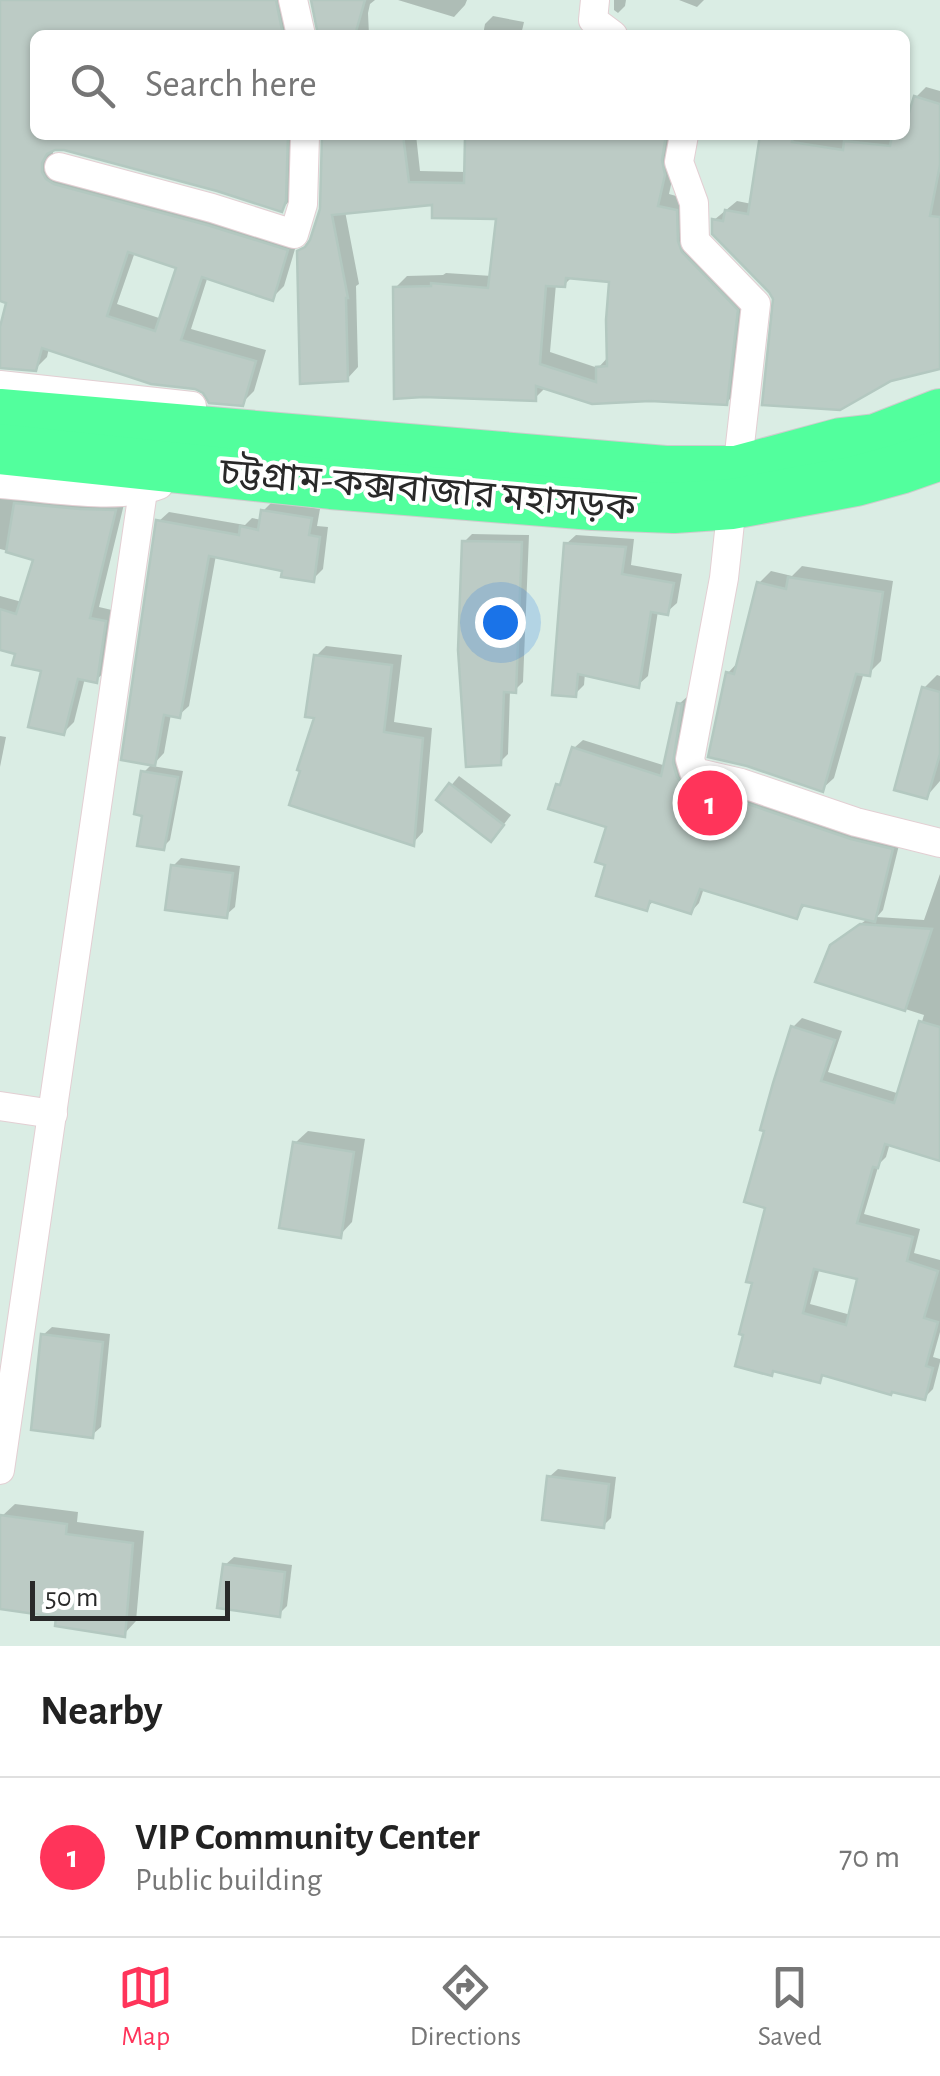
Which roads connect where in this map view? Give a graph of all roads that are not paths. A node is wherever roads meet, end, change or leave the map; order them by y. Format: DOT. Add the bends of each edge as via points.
graph roads {
  1 [pos="293,0"];
  2 [pos="595,0"];
  3 [pos="301,30"];
  4 [pos="606,30"];
  5 [pos="305,140"];
  6 [pos="683,140"];
  7 [pos="59,166"];
  8 [pos="0,385"];
  9 [pos="0,414"];
  10 [pos="939,422"];
  11 [pos="0,449"];
  12 [pos="848,462"];
  13 [pos="334,464"];
  14 [pos="198,470"];
  15 [pos="0,484"];
  16 [pos="735,488"];
  17 [pos="143,491"];
  18 [pos="940,843"];
  19 [pos="0,1106"];
  20 [pos="53,1114"];
  21 [pos="0,1470"];
  1 -- 3 [label="street"];
  2 -- 4 [label="street" via="593,20"];
  5 -- 7 [label="street" via="304,204 294,234"];
  6 -- 16 [label="street" via="679,162 694,204 695,241 756,304"];
  8 -- 13 [label="street" via="271,415 292,421"];
  9 -- 13 [label="highway, চট্টগ্রাম-কক্সবাজার মহাসড়ক"];
  10 -- 12 [label="highway"];
  10 -- 12 [label="highway, চট্টগ্রাম-কক্সবাজার মহাসড়ক" via="900,469"];
  11 -- 14 [label="highway, চট্টগ্রাম-কক্সবাজার মহাসড়ক"];
  12 -- 16 [label="highway, চট্টগ্রাম-কক্সবাজার মহাসড়ক"];
  13 -- 14 [label="highway, চট্টগ্রাম-কক্সবাজার মহাসড়ক"];
  13 -- 16 [label="highway, চট্টগ্রাম-কক্সবাজার মহাসড়ক" via="666,472"];
  14 -- 17 [label="street"];
  15 -- 17 [label="street"];
  16 -- 18 [label="street" via="690,759 694,772"];
  17 -- 20 [label="street"];
  19 -- 20 [label="street"];
  20 -- 21 [label="street"];
}
